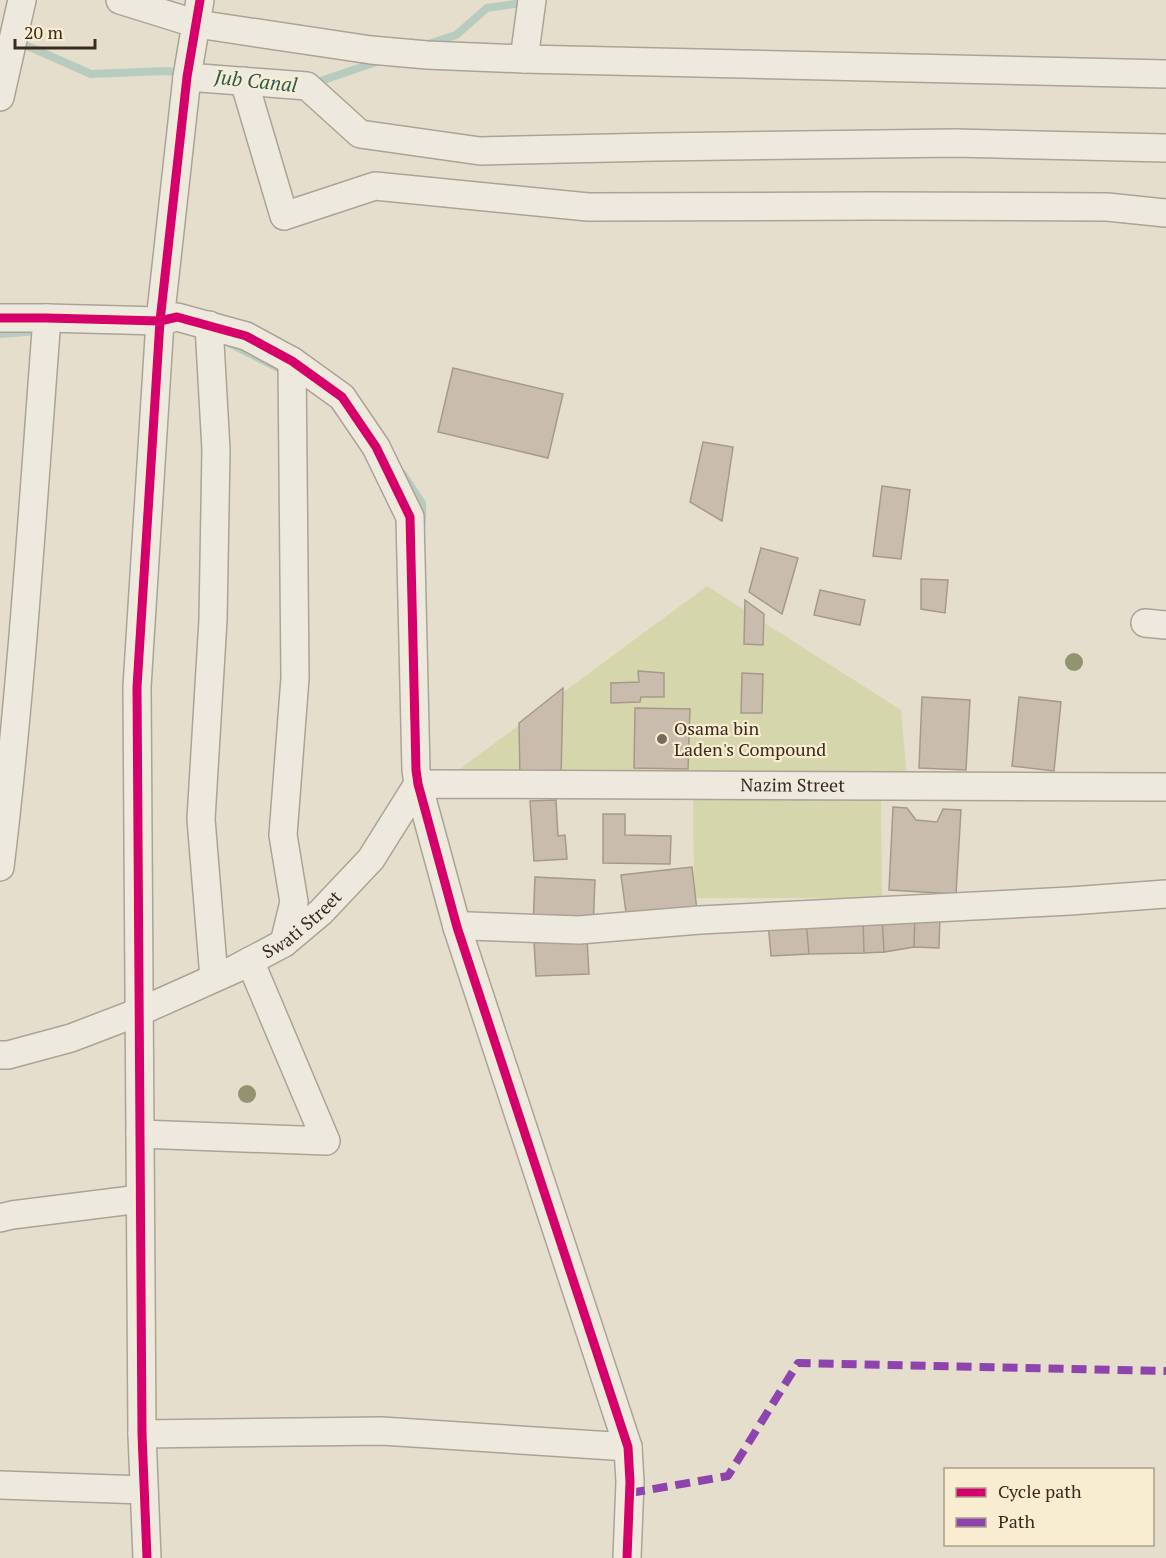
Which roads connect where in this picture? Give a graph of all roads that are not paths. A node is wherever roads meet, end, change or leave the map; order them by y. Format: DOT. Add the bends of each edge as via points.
graph roads {
  1 [pos="22,0"];
  2 [pos="120,0"];
  3 [pos="532,0"];
  4 [pos="199,12"];
  5 [pos="8,28"];
  6 [pos="524,59"];
  7 [pos="1166,74"];
  8 [pos="187,77"];
  9 [pos="243,81"];
  10 [pos="0,97"];
  11 [pos="1166,148"];
  12 [pos="1166,213"];
  13 [pos="0,318"];
  14 [pos="47,318"];
  15 [pos="160,321"];
  16 [pos="209,325"];
  17 [pos="292,361"];
  18 [pos="418,784"];
  19 [pos="1166,788"];
  20 [pos="0,867"];
  21 [pos="1166,894"];
  22 [pos="457,927"];
  23 [pos="284,943"];
  24 [pos="250,961"];
  25 [pos="214,978"];
  26 [pos="139,1012"];
  27 [pos="0,1055"];
  28 [pos="140,1134"];
  29 [pos="140,1199"];
  30 [pos="0,1218"];
  31 [pos="142,1434"];
  32 [pos="628,1447"];
  33 [pos="0,1485"];
  34 [pos="144,1490"];
  35 [pos="147,1558"];
  36 [pos="627,1558"];
  1 -- 5 [label="street"];
  2 -- 4 [label="street"];
  3 -- 6 [label="street"];
  4 -- 6 [label="street" via="371,50"];
  4 -- 8 [label="street"];
  5 -- 10 [label="street"];
  6 -- 7 [label="street"];
  8 -- 9 [label="street"];
  8 -- 15 [label="street"];
  9 -- 11 [label="street" via="307,86 360,135 480,151 954,142"];
  9 -- 12 [label="street" via="284,216 375,186 588,207 1107,207"];
  13 -- 14 [label="street"];
  14 -- 15 [label="street"];
  14 -- 20 [label="street"];
  15 -- 16 [label="street" via="177,316"];
  15 -- 26 [label="street" via="137,687"];
  16 -- 17 [label="street" via="246,336"];
  16 -- 25 [label="street" via="216,461 213,620 201,819"];
  17 -- 18 [label="street" via="342,397 376,447 410,517"];
  17 -- 23 [label="street" via="294,678 283,835 294,902"];
  18 -- 19 [label="street, Nazim Street"];
  18 -- 22 [label="street"];
  18 -- 23 [label="street, Swati Street" via="371,859 321,912"];
  21 -- 22 [label="street" via="579,930"];
  22 -- 32 [label="street"];
  23 -- 24 [label="street, Swati Street"];
  24 -- 25 [label="street, Swati Street"];
  24 -- 28 [label="street" via="326,1141"];
  25 -- 26 [label="street, Swati Street"];
  26 -- 27 [label="street, Swati Street" via="71,1038"];
  26 -- 28 [label="street"];
  28 -- 29 [label="street"];
  29 -- 30 [label="street"];
  29 -- 31 [label="street"];
  31 -- 32 [label="street" via="382,1431"];
  31 -- 34 [label="street"];
  32 -- 36 [label="street"];
  33 -- 34 [label="street"];
  34 -- 35 [label="street"];
}
